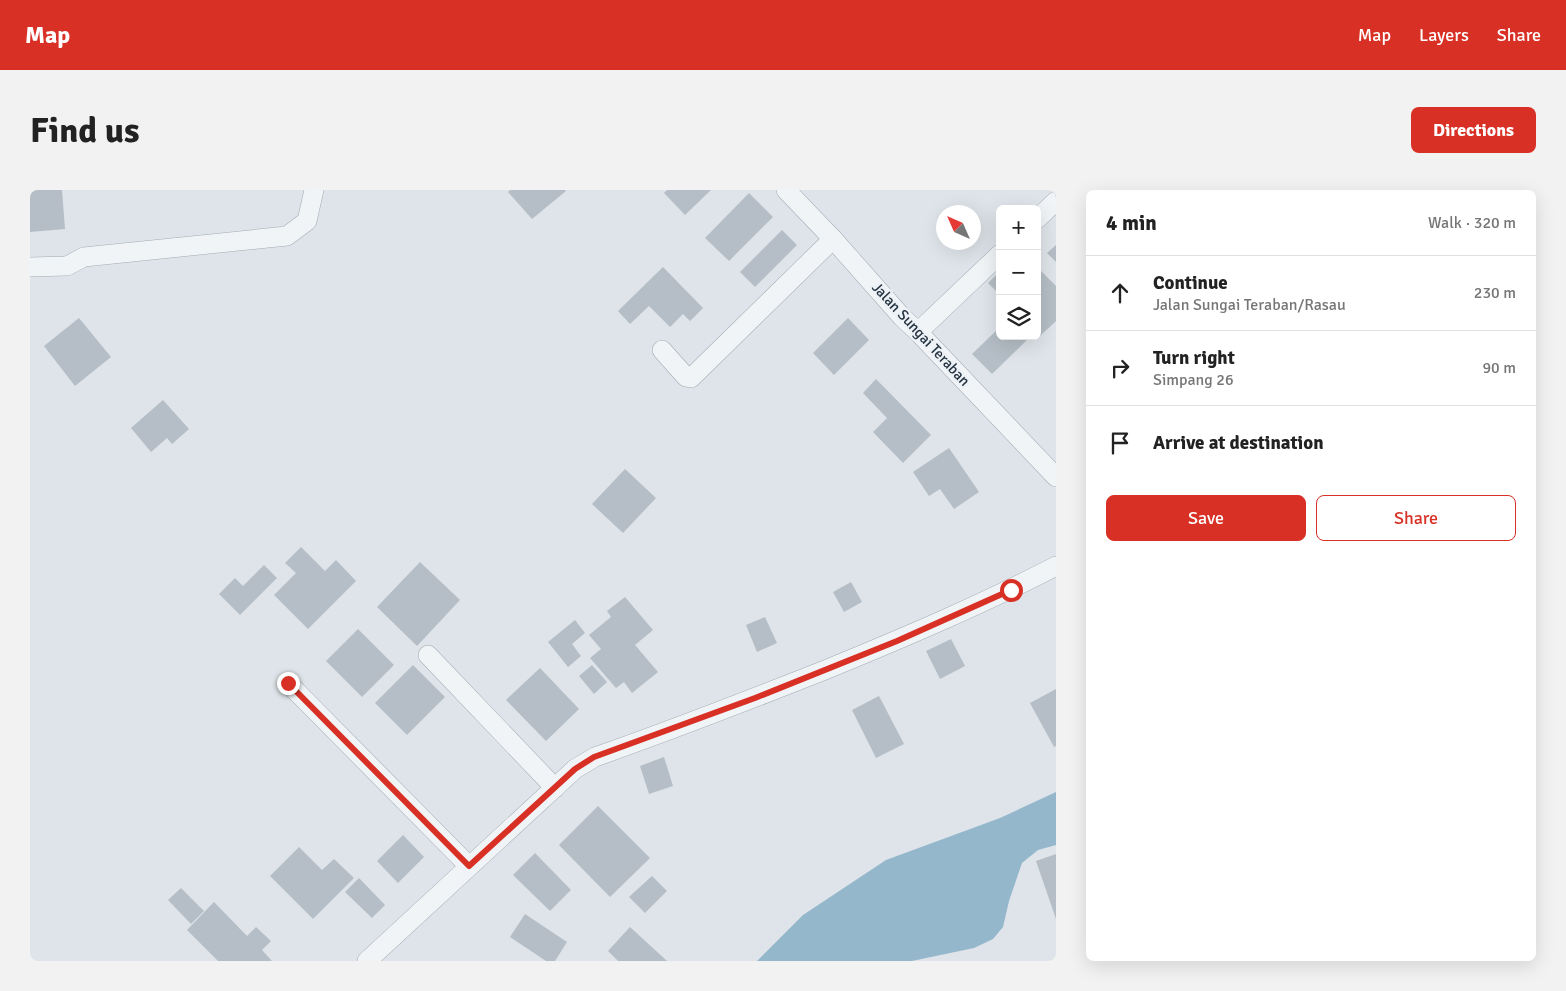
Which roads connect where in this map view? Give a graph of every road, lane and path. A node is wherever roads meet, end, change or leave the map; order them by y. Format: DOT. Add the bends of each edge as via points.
graph roads {
  1 [pos="314,190"];
  2 [pos="786,190"];
  3 [pos="1056,201"];
  4 [pos="1041,215"];
  5 [pos="833,239"];
  6 [pos="996,258"];
  7 [pos="30,266"];
  8 [pos="918,332"];
  9 [pos="662,350"];
  10 [pos="1056,477"];
  11 [pos="1056,566"];
  12 [pos="428,655"];
  13 [pos="288,683"];
  14 [pos="555,788"];
  15 [pos="469,866"];
  16 [pos="367,961"];
  1 -- 7 [label="street" via="308,221 287,236 84,256 67,266"];
  2 -- 5 [label="street, Jalan Sungai Teraban"];
  3 -- 4 [label="street"];
  5 -- 8 [label="street, Jalan Sungai Teraban"];
  5 -- 9 [label="street" via="691,378"];
  6 -- 8 [label="street"];
  8 -- 10 [label="street, Jalan Sungai Teraban"];
  11 -- 14 [label="street" via="1011,590 897,641 594,757"];
  12 -- 14 [label="street"];
  13 -- 15 [label="street"];
  14 -- 15 [label="street"];
  15 -- 16 [label="street"];
}
